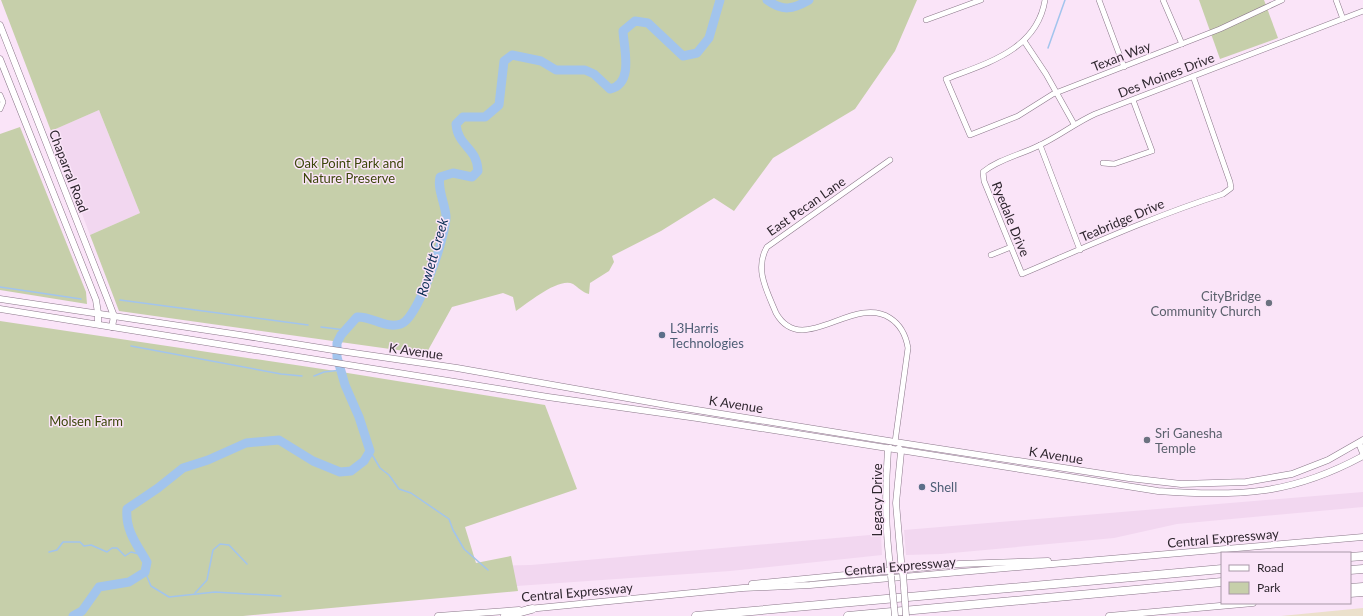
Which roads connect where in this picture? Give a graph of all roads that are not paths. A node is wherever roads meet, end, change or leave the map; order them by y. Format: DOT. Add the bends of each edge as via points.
graph roads {
  1 [pos="981,0"];
  2 [pos="1045,0"];
  3 [pos="1099,0"];
  4 [pos="1163,0"];
  5 [pos="1282,0"];
  6 [pos="1336,0"];
  7 [pos="1363,11"];
  8 [pos="1343,19"];
  9 [pos="926,20"];
  10 [pos="0,25"];
  11 [pos="1024,41"];
  12 [pos="1182,44"];
  13 [pos="0,59"];
  14 [pos="15,62"];
  15 [pos="3,67"];
  16 [pos="1124,67"];
  17 [pos="1193,76"];
  18 [pos="1057,93"];
  19 [pos="0,95"];
  20 [pos="1133,100"];
  21 [pos="0,109"];
  22 [pos="1074,124"];
  23 [pos="1040,146"];
  24 [pos="890,160"];
  25 [pos="1103,163"];
  26 [pos="983,172"];
  27 [pos="58,173"];
  28 [pos="47,177"];
  29 [pos="1011,247"];
  30 [pos="1080,250"];
  31 [pos="991,255"];
  32 [pos="1022,274"];
  33 [pos="0,299"];
  34 [pos="0,308"];
  35 [pos="98,314"];
  36 [pos="114,316"];
  37 [pos="100,324"];
  38 [pos="112,327"];
  39 [pos="516,378"];
  40 [pos="514,391"];
  41 [pos="615,395"];
  42 [pos="614,406"];
  43 [pos="697,409"];
  44 [pos="696,418"];
  45 [pos="1361,441"];
  46 [pos="895,442"];
  47 [pos="888,449"];
  48 [pos="901,452"];
  49 [pos="1363,453"];
  50 [pos="975,454"];
  51 [pos="1363,456"];
  52 [pos="973,462"];
  53 [pos="1046,464"];
  54 [pos="1045,473"];
  55 [pos="1292,474"];
  56 [pos="1294,485"];
  57 [pos="885,503"];
  58 [pos="896,503"];
  59 [pos="1363,537"];
  60 [pos="1363,556"];
  61 [pos="1351,557"];
  62 [pos="1092,561"];
  63 [pos="1221,569"];
  64 [pos="1363,569"];
  65 [pos="1351,570"];
  66 [pos="902,571"];
  67 [pos="891,573"];
  68 [pos="1221,582"];
  69 [pos="1363,587"];
  70 [pos="1351,588"];
  71 [pos="709,592"];
  72 [pos="1363,593"];
  73 [pos="1351,594"];
  74 [pos="1242,604"];
  75 [pos="532,609"];
  76 [pos="438,616"];
  77 [pos="506,616"];
  78 [pos="696,616"];
  79 [pos="848,616"];
  80 [pos="895,616"];
  81 [pos="906,616"];
  82 [pos="1109,616"];
  1 -- 9 [label="street"];
  2 -- 11 [label="street" via="1033,30"];
  3 -- 16 [label="street"];
  4 -- 12 [label="street"];
  5 -- 12 [label="street, Texan Way"];
  6 -- 8 [label="street"];
  7 -- 8 [label="street, Des Moines Drive"];
  8 -- 17 [label="street, Des Moines Drive"];
  10 -- 14 [label="main road, Chaparral Road"];
  11 -- 18 [label="street"];
  11 -- 18 [label="street, Texan Way" via="1000,58 946,79 970,135 1018,116"];
  12 -- 16 [label="street, Texan Way"];
  13 -- 15 [label="main road, Chaparral Road"];
  14 -- 15 [label="main road"];
  14 -- 27 [label="main road, Chaparral Road"];
  15 -- 28 [label="main road, Chaparral Road"];
  16 -- 18 [label="street, Texan Way"];
  17 -- 20 [label="street, Des Moines Drive"];
  17 -- 30 [label="street, Teabridge Drive" via="1231,188 1222,194 1133,226"];
  18 -- 22 [label="street"];
  19 -- 21 [label="street" via="3,102"];
  20 -- 22 [label="street, Des Moines Drive"];
  20 -- 25 [label="street" via="1152,151 1114,164"];
  22 -- 23 [label="street, Des Moines Drive"];
  23 -- 26 [label="street, Des Moines Drive" via="993,164"];
  23 -- 30 [label="street"];
  24 -- 46 [label="street, East Pecan Lane" via="767,247 760,265 776,313 780,320 789,326 805,330 819,328 849,316 871,312 896,321 908,348"];
  26 -- 29 [label="street, Ryedale Drive" via="984,182"];
  27 -- 28 [label="main road"];
  27 -- 36 [label="main road, Chaparral Road"];
  28 -- 35 [label="main road, Chaparral Road" via="96,300"];
  29 -- 31 [label="street"];
  29 -- 32 [label="street, Ryedale Drive"];
  30 -- 32 [label="street, Teabridge Drive"];
  33 -- 35 [label="main road, K Avenue"];
  34 -- 37 [label="main road, K Avenue"];
  35 -- 36 [label="main road, K Avenue"];
  35 -- 37 [label="main road, Chaparral Road"];
  36 -- 38 [label="main road"];
  36 -- 39 [label="main road, K Avenue"];
  37 -- 38 [label="main road, K Avenue"];
  38 -- 40 [label="main road, K Avenue"];
  39 -- 40 [label="main road"];
  39 -- 41 [label="main road, K Avenue"];
  40 -- 42 [label="main road, K Avenue"];
  41 -- 42 [label="main road"];
  41 -- 43 [label="main road, K Avenue"];
  42 -- 44 [label="main road, K Avenue"];
  43 -- 44 [label="main road"];
  43 -- 46 [label="main road, K Avenue"];
  44 -- 47 [label="main road, K Avenue"];
  45 -- 49 [label="main road"];
  45 -- 55 [label="main road, K Avenue" via="1328,460"];
  46 -- 47 [label="main road, Legacy Drive"];
  46 -- 48 [label="main road"];
  46 -- 50 [label="main road, K Avenue"];
  47 -- 48 [label="main road, K Avenue"];
  47 -- 57 [label="main road, Legacy Drive"];
  48 -- 52 [label="main road, K Avenue"];
  48 -- 58 [label="main road, Legacy Drive"];
  50 -- 52 [label="main road"];
  50 -- 53 [label="main road, K Avenue"];
  51 -- 56 [label="main road, K Avenue" via="1321,477"];
  52 -- 54 [label="main road, K Avenue"];
  53 -- 54 [label="main road"];
  53 -- 55 [label="main road, K Avenue" via="1181,484 1246,482"];
  54 -- 56 [label="main road, K Avenue" via="1188,493 1240,493"];
  55 -- 56 [label="main road"];
  57 -- 58 [label="main road"];
  57 -- 67 [label="main road, Legacy Drive"];
  58 -- 66 [label="main road, Legacy Drive"];
  59 -- 62 [label="main road, Central Expressway"];
  60 -- 61 [label="highway"];
  62 -- 66 [label="main road" via="993,562"];
  62 -- 71 [label="main road, Central Expressway"];
  63 -- 78 [label="highway"];
  64 -- 65 [label="highway"];
  66 -- 67 [label="main road"];
  66 -- 81 [label="main road, Legacy Drive, bridge"];
  67 -- 71 [label="main road" via="789,579"];
  67 -- 80 [label="main road, Legacy Drive, bridge"];
  68 -- 79 [label="highway"];
  69 -- 70 [label="highway"];
  71 -- 75 [label="main road, Central Expressway"];
  72 -- 73 [label="main road"];
  74 -- 82 [label="main road"];
  75 -- 76 [label="main road, Central Expressway"];
  75 -- 77 [label="highway"];
}
